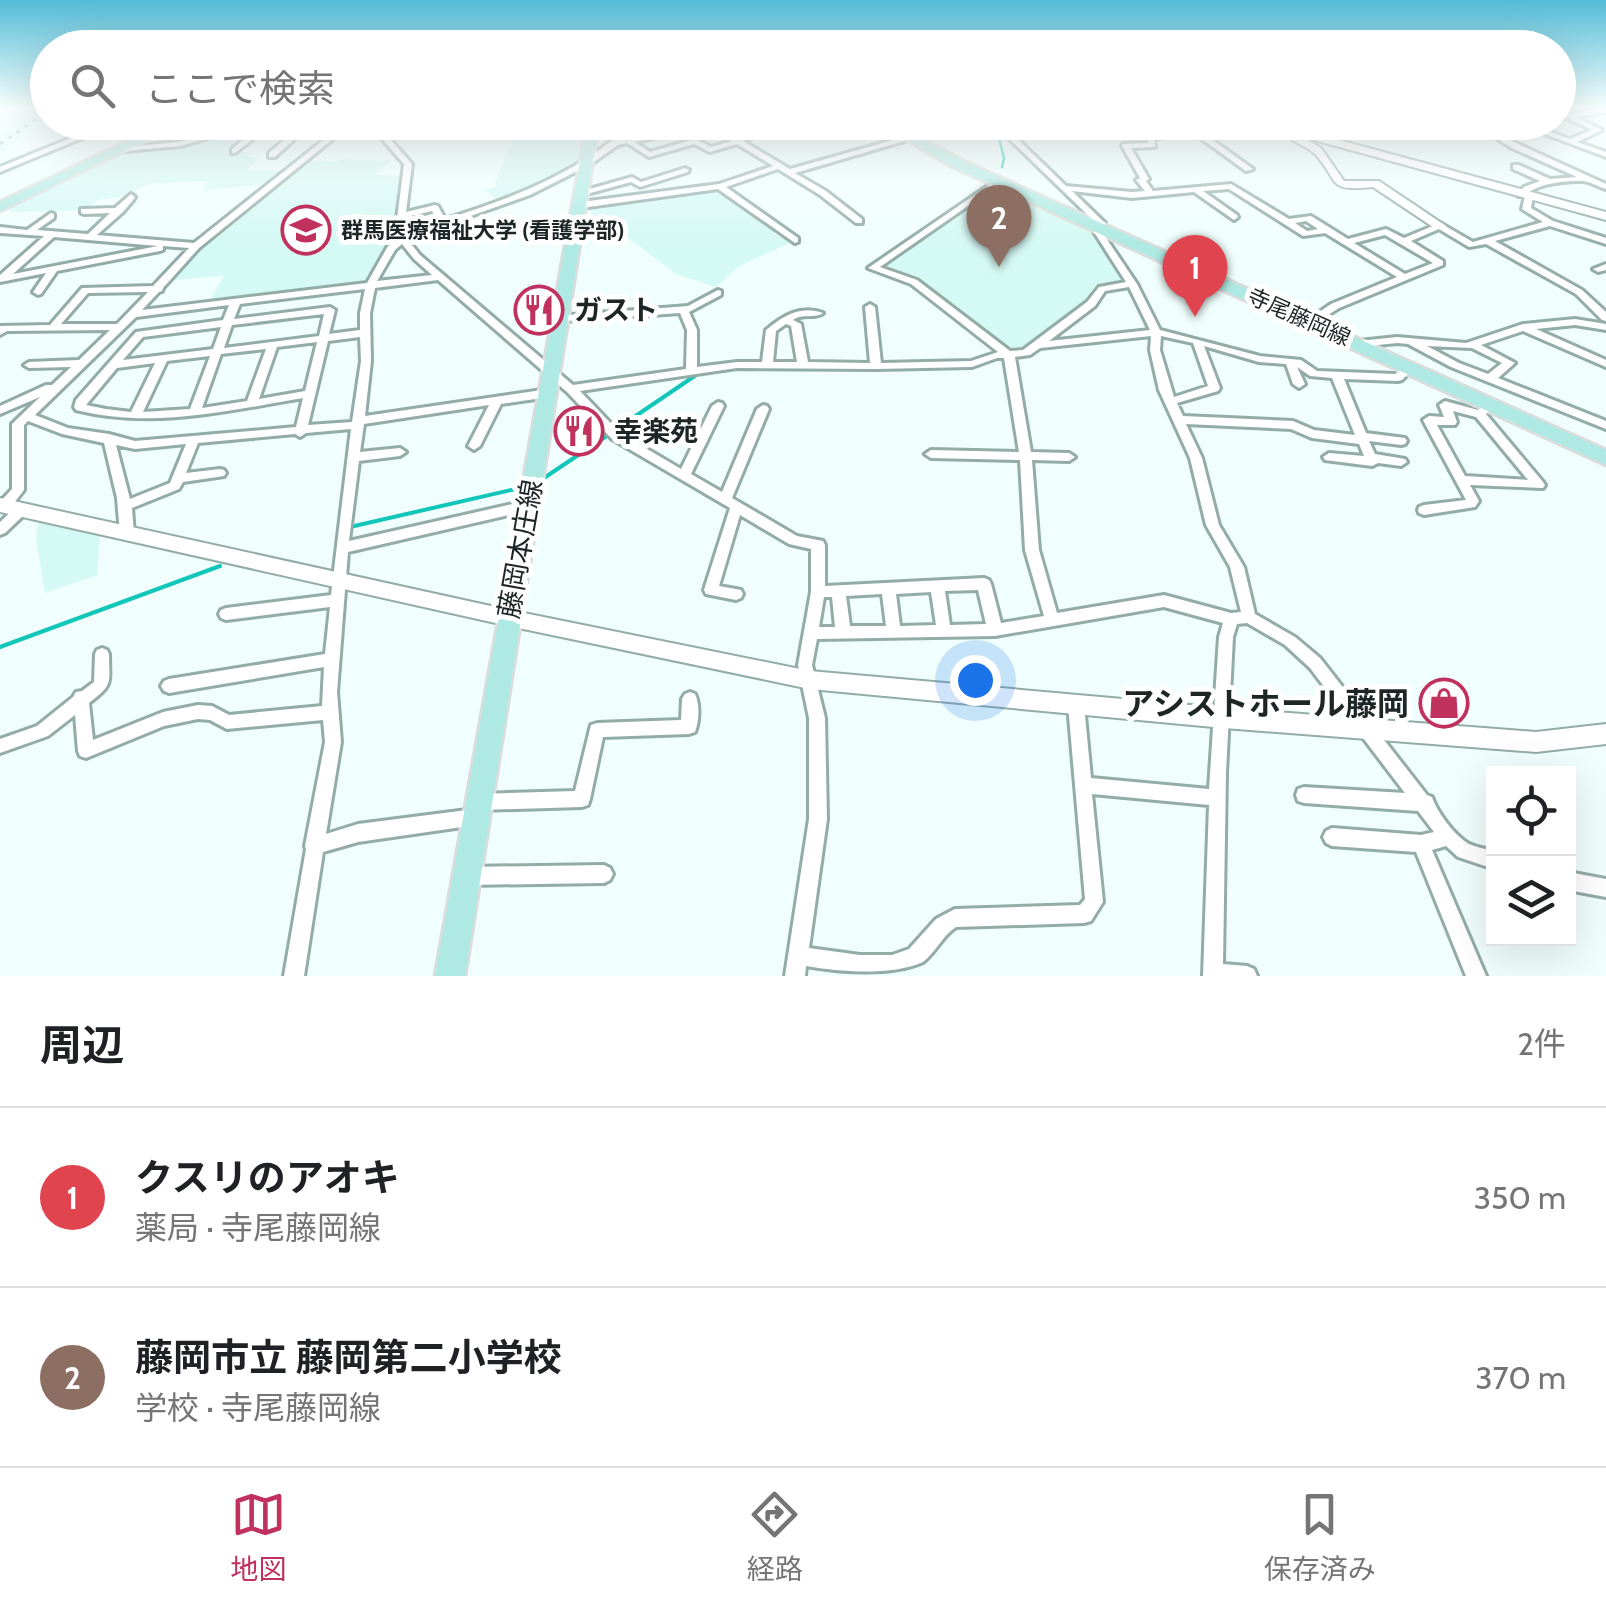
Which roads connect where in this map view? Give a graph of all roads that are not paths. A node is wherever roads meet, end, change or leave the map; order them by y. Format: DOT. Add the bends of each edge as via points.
graph roads {
  1 [pos="43,153"];
  2 [pos="116,153"];
  3 [pos="275,153"];
  4 [pos="313,153"];
  5 [pos="398,153"];
  6 [pos="588,153"];
  7 [pos="601,153"];
  8 [pos="757,153"];
  9 [pos="848,153"];
  10 [pos="940,153"];
  11 [pos="1028,153"];
  12 [pos="1130,153"];
  13 [pos="1225,153"];
  14 [pos="1320,153"];
  15 [pos="1374,153"];
  16 [pos="1535,153"];
  17 [pos="272,155"];
  18 [pos="587,160"];
  19 [pos="1516,167"];
  20 [pos="785,169"];
  21 [pos="0,170"];
  22 [pos="685,170"];
  23 [pos="1249,170"];
  24 [pos="1586,178"];
  25 [pos="998,181"];
  26 [pos="1551,183"];
  27 [pos="720,186"];
  28 [pos="1606,187"];
  29 [pos="1066,188"];
  30 [pos="1194,189"];
  31 [pos="1152,193"];
  32 [pos="1525,195"];
  33 [pos="131,197"];
  34 [pos="582,199"];
  35 [pos="0,207"];
  36 [pos="120,210"];
  37 [pos="84,211"];
  38 [pos="403,215"];
  39 [pos="51,216"];
  40 [pos="1606,216"];
  41 [pos="1234,217"];
  42 [pos="859,220"];
  43 [pos="442,223"];
  44 [pos="1550,223"];
  45 [pos="1440,226"];
  46 [pos="1100,227"];
  47 [pos="0,230"];
  48 [pos="28,233"];
  49 [pos="51,235"];
  50 [pos="400,237"];
  51 [pos="89,238"];
  52 [pos="795,240"];
  53 [pos="1606,240"];
  54 [pos="1404,241"];
  55 [pos="1487,241"];
  56 [pos="1347,242"];
  57 [pos="173,245"];
  58 [pos="196,246"];
  59 [pos="53,270"];
  60 [pos="1404,276"];
  61 [pos="438,277"];
  62 [pos="1,279"];
  63 [pos="1132,284"];
  64 [pos="370,286"];
  65 [pos="159,288"];
  66 [pos="38,292"];
  67 [pos="718,293"];
  68 [pos="235,303"];
  69 [pos="870,307"];
  70 [pos="683,310"];
  71 [pos="818,312"];
  72 [pos="134,314"];
  73 [pos="562,318"];
  74 [pos="1606,318"];
  75 [pos="787,320"];
  76 [pos="228,322"];
  77 [pos="1312,322"];
  78 [pos="1523,327"];
  79 [pos="53,328"];
  80 [pos="118,328"];
  81 [pos="1606,328"];
  82 [pos="0,332"];
  83 [pos="1156,332"];
  84 [pos="364,333"];
  85 [pos="324,338"];
  86 [pos="1198,341"];
  87 [pos="1410,341"];
  88 [pos="1359,344"];
  89 [pos="273,345"];
  90 [pos="1474,345"];
  91 [pos="1040,346"];
  92 [pos="217,352"];
  93 [pos="1009,355"];
  94 [pos="163,358"];
  95 [pos="1297,362"];
  96 [pos="82,363"];
  97 [pos="1606,364"];
  98 [pos="30,365"];
  99 [pos="802,365"];
  100 [pos="1455,365"];
  101 [pos="112,366"];
  102 [pos="767,366"];
  103 [pos="876,366"];
  104 [pos="1410,367"];
  105 [pos="695,372"];
  106 [pos="1337,376"];
  107 [pos="1490,378"];
  108 [pos="1438,380"];
  109 [pos="551,384"];
  110 [pos="1299,384"];
  111 [pos="57,386"];
  112 [pos="571,389"];
  113 [pos="308,394"];
  114 [pos="498,400"];
  115 [pos="1172,401"];
  116 [pos="252,402"];
  117 [pos="718,406"];
  118 [pos="1485,408"];
  119 [pos="763,409"];
  120 [pos="0,410"];
  121 [pos="194,410"];
  122 [pos="30,416"];
  123 [pos="135,416"];
  124 [pos="1180,420"];
  125 [pos="357,423"];
  126 [pos="1606,425"];
  127 [pos="300,434"];
  128 [pos="109,438"];
  129 [pos="1361,438"];
  130 [pos="193,441"];
  131 [pos="1401,442"];
  132 [pos="474,446"];
  133 [pos="400,452"];
  134 [pos="931,454"];
  135 [pos="1329,457"];
  136 [pos="1369,457"];
  137 [pos="353,458"];
  138 [pos="1026,458"];
  139 [pos="1069,458"];
  140 [pos="1606,458"];
  141 [pos="1401,462"];
  142 [pos="220,473"];
  143 [pos="684,476"];
  144 [pos="179,478"];
  145 [pos="1461,480"];
  146 [pos="731,501"];
  147 [pos="128,504"];
  148 [pos="9,506"];
  149 [pos="526,506"];
  150 [pos="1424,510"];
  151 [pos="0,530"];
  152 [pos="127,534"];
  153 [pos="342,548"];
  154 [pos="937,585"];
  155 [pos="888,588"];
  156 [pos="339,591"];
  157 [pos="838,591"];
  158 [pos="818,592"];
  159 [pos="736,594"];
  160 [pos="226,614"];
  161 [pos="1249,617"];
  162 [pos="508,618"];
  163 [pos="1231,619"];
  164 [pos="1052,620"];
  165 [pos="995,630"];
  166 [pos="944,631"];
  167 [pos="843,632"];
  168 [pos="894,632"];
  169 [pos="811,633"];
  170 [pos="102,654"];
  171 [pos="332,659"];
  172 [pos="810,680"];
  173 [pos="169,686"];
  174 [pos="80,697"];
  175 [pos="690,700"];
  176 [pos="1076,705"];
  177 [pos="331,712"];
  178 [pos="1224,718"];
  179 [pos="1364,729"];
  180 [pos="1606,734"];
  181 [pos="0,746"];
  182 [pos="1084,786"];
  183 [pos="1304,795"];
  184 [pos="1217,798"];
  185 [pos="1426,803"];
  186 [pos="477,810"];
  187 [pos="1332,836"];
  188 [pos="1448,837"];
  189 [pos="1421,844"];
  190 [pos="314,846"];
  191 [pos="1486,858"];
  192 [pos="604,874"];
  193 [pos="466,876"];
  194 [pos="1576,883"];
  195 [pos="1606,888"];
  196 [pos="797,966"];
  197 [pos="1213,975"];
  198 [pos="294,976"];
  199 [pos="450,976"];
  200 [pos="1247,976"];
  201 [pos="1476,976"];
  1 -- 21 [label="street"];
  2 -- 35 [label="main road"];
  3 -- 17 [label="street"];
  4 -- 58 [label="street"];
  5 -- 38 [label="street" via="408,164"];
  6 -- 18 [label="main road, 藤岡本庄線"];
  7 -- 18 [label="street"];
  8 -- 20 [label="street"];
  9 -- 20 [label="street"];
  10 -- 25 [label="main road, 寺尾藤岡線"];
  11 -- 29 [label="street"];
  12 -- 31 [label="street"];
  13 -- 23 [label="street"];
  14 -- 45 [label="street" via="1340,182 1374,184"];
  15 -- 32 [label="street"];
  16 -- 24 [label="street"];
  18 -- 34 [label="main road, 藤岡本庄線"];
  18 -- 43 [label="street" via="500,206"];
  19 -- 26 [label="street"];
  20 -- 27 [label="street"];
  20 -- 42 [label="street"];
  22 -- 34 [label="street" via="640,185 632,179"];
  24 -- 26 [label="street"];
  24 -- 28 [label="street"];
  25 -- 46 [label="main road, 寺尾藤岡線"];
  25 -- 93 [label="street" via="873,268 889,282 914,282"];
  26 -- 32 [label="street" via="1526,187"];
  27 -- 34 [label="street"];
  27 -- 52 [label="street"];
  29 -- 31 [label="street"];
  29 -- 46 [label="street"];
  30 -- 31 [label="street"];
  30 -- 41 [label="street"];
  30 -- 56 [label="street" via="1231,186 1306,234 1326,230"];
  32 -- 40 [label="street"];
  32 -- 44 [label="street" via="1526,208"];
  33 -- 36 [label="street"];
  34 -- 73 [label="main road, 藤岡本庄線"];
  36 -- 37 [label="street"];
  36 -- 51 [label="street"];
  38 -- 43 [label="street" via="435,208"];
  38 -- 50 [label="street"];
  39 -- 48 [label="street"];
  43 -- 50 [label="street"];
  44 -- 53 [label="street"];
  44 -- 55 [label="street"];
  45 -- 54 [label="street"];
  45 -- 55 [label="street" via="1472,245"];
  46 -- 63 [label="street"];
  46 -- 77 [label="main road, 寺尾藤岡線"];
  47 -- 48 [label="street"];
  48 -- 49 [label="street"];
  49 -- 51 [label="street"];
  49 -- 62 [label="street"];
  50 -- 61 [label="street"];
  50 -- 64 [label="street"];
  51 -- 57 [label="street"];
  54 -- 56 [label="street" via="1386,232"];
  54 -- 60 [label="street" via="1440,263"];
  55 -- 74 [label="street" via="1579,292"];
  56 -- 60 [label="street"];
  57 -- 58 [label="street"];
  57 -- 59 [label="street"];
  58 -- 65 [label="street"];
  59 -- 62 [label="street"];
  59 -- 66 [label="street"];
  60 -- 77 [label="street"];
  61 -- 64 [label="street"];
  61 -- 109 [label="street"];
  63 -- 83 [label="street"];
  63 -- 91 [label="street" via="1102,289"];
  64 -- 68 [label="street"];
  64 -- 84 [label="street"];
  65 -- 72 [label="street"];
  65 -- 79 [label="street" via="86,290"];
  67 -- 70 [label="street"];
  68 -- 72 [label="street"];
  68 -- 76 [label="street"];
  69 -- 103 [label="street"];
  70 -- 73 [label="street"];
  70 -- 105 [label="street" via="692,330"];
  71 -- 75 [label="street"];
  72 -- 80 [label="street"];
  73 -- 109 [label="main road, 藤岡本庄線"];
  75 -- 99 [label="street" via="796,324"];
  75 -- 102 [label="street" via="770,330"];
  76 -- 85 [label="street" via="330,310"];
  76 -- 92 [label="street"];
  76 -- 101 [label="street" via="140,334"];
  77 -- 88 [label="main road, 寺尾藤岡線"];
  78 -- 81 [label="street" via="1575,322"];
  78 -- 90 [label="street"];
  78 -- 97 [label="street"];
  79 -- 80 [label="street"];
  79 -- 82 [label="street"];
  80 -- 96 [label="street"];
  83 -- 86 [label="street"];
  83 -- 91 [label="street"];
  83 -- 115 [label="street"];
  84 -- 85 [label="street"];
  84 -- 125 [label="street"];
  85 -- 89 [label="street"];
  85 -- 113 [label="street"];
  86 -- 95 [label="street" via="1258,359"];
  86 -- 115 [label="street" via="1214,388"];
  87 -- 88 [label="street"];
  87 -- 90 [label="street"];
  87 -- 100 [label="street"];
  88 -- 104 [label="main road, 寺尾藤岡線"];
  89 -- 92 [label="street"];
  89 -- 116 [label="street"];
  90 -- 107 [label="street" via="1510,363"];
  91 -- 93 [label="street"];
  92 -- 94 [label="street"];
  92 -- 121 [label="street"];
  93 -- 103 [label="street" via="972,364"];
  93 -- 138 [label="street"];
  94 -- 101 [label="street"];
  94 -- 123 [label="street"];
  95 -- 106 [label="street" via="1314,374"];
  95 -- 110 [label="street" via="1290,366"];
  96 -- 98 [label="street"];
  96 -- 111 [label="street"];
  99 -- 102 [label="street"];
  99 -- 103 [label="street"];
  100 -- 107 [label="street"];
  100 -- 108 [label="street"];
  101 -- 123 [label="street" via="80,406"];
  102 -- 105 [label="street"];
  104 -- 106 [label="street" via="1398,378"];
  104 -- 108 [label="main road, 寺尾藤岡線"];
  105 -- 112 [label="street"];
  106 -- 129 [label="street"];
  107 -- 126 [label="street"];
  108 -- 118 [label="main road, 寺尾藤岡線"];
  109 -- 112 [label="street"];
  109 -- 114 [label="street"];
  109 -- 149 [label="main road, 藤岡本庄線"];
  111 -- 120 [label="street"];
  111 -- 122 [label="street"];
  112 -- 143 [label="street" via="616,436"];
  113 -- 116 [label="street"];
  113 -- 127 [label="street"];
  114 -- 125 [label="street"];
  114 -- 132 [label="street"];
  115 -- 124 [label="street"];
  116 -- 121 [label="street"];
  117 -- 143 [label="street"];
  118 -- 140 [label="main road, 寺尾藤岡線"];
  118 -- 145 [label="street" via="1445,406 1451,422 1429,420"];
  118 -- 145 [label="street" via="1539,485"];
  119 -- 146 [label="street"];
  121 -- 123 [label="street"];
  122 -- 128 [label="street"];
  122 -- 148 [label="street" via="18,424 18,490"];
  124 -- 129 [label="street" via="1293,425 1312,434"];
  124 -- 161 [label="street" via="1213,525 1238,566"];
  125 -- 127 [label="street"];
  125 -- 137 [label="street"];
  127 -- 130 [label="street"];
  128 -- 130 [label="street" via="135,445"];
  128 -- 147 [label="street" via="118,489"];
  129 -- 131 [label="street"];
  129 -- 136 [label="street"];
  130 -- 144 [label="street"];
  133 -- 137 [label="street"];
  134 -- 138 [label="street"];
  135 -- 136 [label="street" via="1372,462"];
  136 -- 141 [label="street"];
  137 -- 153 [label="street"];
  138 -- 139 [label="street"];
  138 -- 164 [label="street" via="1032,550"];
  142 -- 144 [label="street"];
  143 -- 146 [label="street"];
  144 -- 147 [label="street" via="175,486"];
  145 -- 150 [label="street" via="1471,504"];
  146 -- 158 [label="street" via="794,540 818,544"];
  146 -- 159 [label="street" via="711,590"];
  147 -- 152 [label="street"];
  148 -- 151 [label="street"];
  148 -- 152 [label="street"];
  149 -- 153 [label="street"];
  149 -- 162 [label="main road, 藤岡本庄線"];
  152 -- 156 [label="street"];
  153 -- 156 [label="street"];
  154 -- 155 [label="street"];
  154 -- 165 [label="street" via="984,584"];
  154 -- 166 [label="street"];
  155 -- 157 [label="street"];
  155 -- 168 [label="street"];
  156 -- 160 [label="street"];
  156 -- 162 [label="street"];
  156 -- 171 [label="street"];
  157 -- 158 [label="street"];
  157 -- 167 [label="street"];
  158 -- 169 [label="street"];
  161 -- 163 [label="street"];
  161 -- 179 [label="street" via="1315,663"];
  162 -- 172 [label="street"];
  162 -- 186 [label="main road, 藤岡本庄線"];
  163 -- 164 [label="street" via="1164,601"];
  163 -- 178 [label="street"];
  164 -- 165 [label="street"];
  165 -- 166 [label="street"];
  166 -- 168 [label="street"];
  167 -- 168 [label="street"];
  167 -- 169 [label="street"];
  169 -- 172 [label="street" via="805,665"];
  170 -- 174 [label="street" via="101,684"];
  171 -- 173 [label="street"];
  171 -- 177 [label="street"];
  172 -- 176 [label="street"];
  172 -- 196 [label="street" via="818,718 818,819"];
  174 -- 177 [label="street" via="86,751 198,712 226,722"];
  174 -- 181 [label="street" via="42,731"];
  175 -- 186 [label="street" via="689,727 598,730 582,799"];
  176 -- 178 [label="street"];
  176 -- 182 [label="street"];
  177 -- 190 [label="street" via="334,742"];
  178 -- 179 [label="street"];
  178 -- 184 [label="street"];
  179 -- 180 [label="street" via="1536,742"];
  179 -- 185 [label="street"];
  182 -- 184 [label="street"];
  182 -- 196 [label="street" via="1094,902 1084,914 955,918 939,924 915,958 898,967"];
  183 -- 185 [label="street"];
  184 -- 197 [label="street"];
  185 -- 188 [label="street"];
  186 -- 190 [label="street"];
  186 -- 193 [label="main road, 藤岡本庄線"];
  187 -- 189 [label="street"];
  188 -- 189 [label="street"];
  188 -- 191 [label="street" via="1464,852"];
  189 -- 201 [label="street"];
  190 -- 198 [label="street"];
  192 -- 193 [label="street"];
  193 -- 199 [label="main road, 藤岡本庄線"];
  194 -- 195 [label="street"];
  197 -- 200 [label="street"];
}
